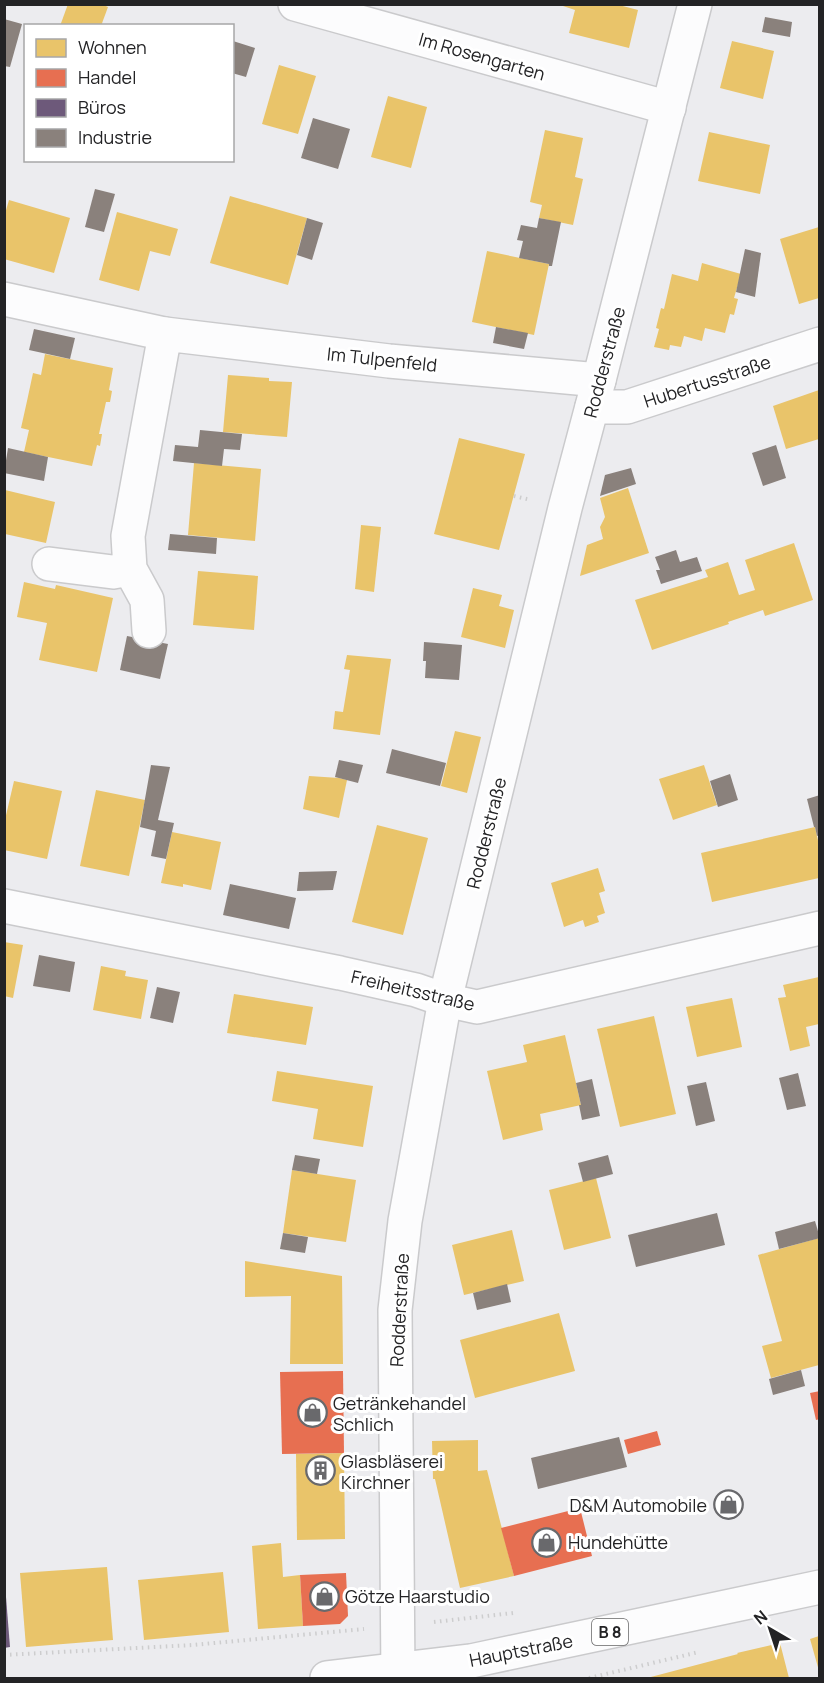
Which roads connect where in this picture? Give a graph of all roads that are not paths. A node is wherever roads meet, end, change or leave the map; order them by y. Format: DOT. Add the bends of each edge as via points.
graph roads {
  1 [pos="295,4"];
  2 [pos="695,4"];
  3 [pos="669,108"];
  4 [pos="4,299"];
  5 [pos="165,334"];
  6 [pos="819,344"];
  7 [pos="596,393"];
  8 [pos="49,564"];
  9 [pos="130,569"];
  10 [pos="149,631"];
  11 [pos="4,906"];
  12 [pos="819,928"];
  13 [pos="445,1000"];
  14 [pos="819,1587"];
  15 [pos="398,1674"];
  16 [pos="327,1678"];
  1 -- 3 [label="street, Im Rosengarten"];
  2 -- 3 [label="street, Rodderstraße"];
  3 -- 7 [label="street, Rodderstraße"];
  4 -- 5 [label="street, Im Tulpenfeld"];
  5 -- 7 [label="street, Im Tulpenfeld" via="389,361"];
  5 -- 9 [label="street" via="128,536"];
  6 -- 7 [label="street, Hubertusstraße" via="627,407"];
  7 -- 13 [label="street, Rodderstraße"];
  8 -- 9 [label="street" via="113,572"];
  9 -- 10 [label="street" via="147,600"];
  11 -- 13 [label="street, Freiheitsstraße" via="340,973"];
  12 -- 13 [label="street, Freiheitsstraße" via="477,1007"];
  13 -- 15 [label="street, Rodderstraße" via="405,1221 395,1310"];
  14 -- 15 [label="street, Hauptstraße / B 8"];
  15 -- 16 [label="street, Hauptstraße / B 8"];
}
